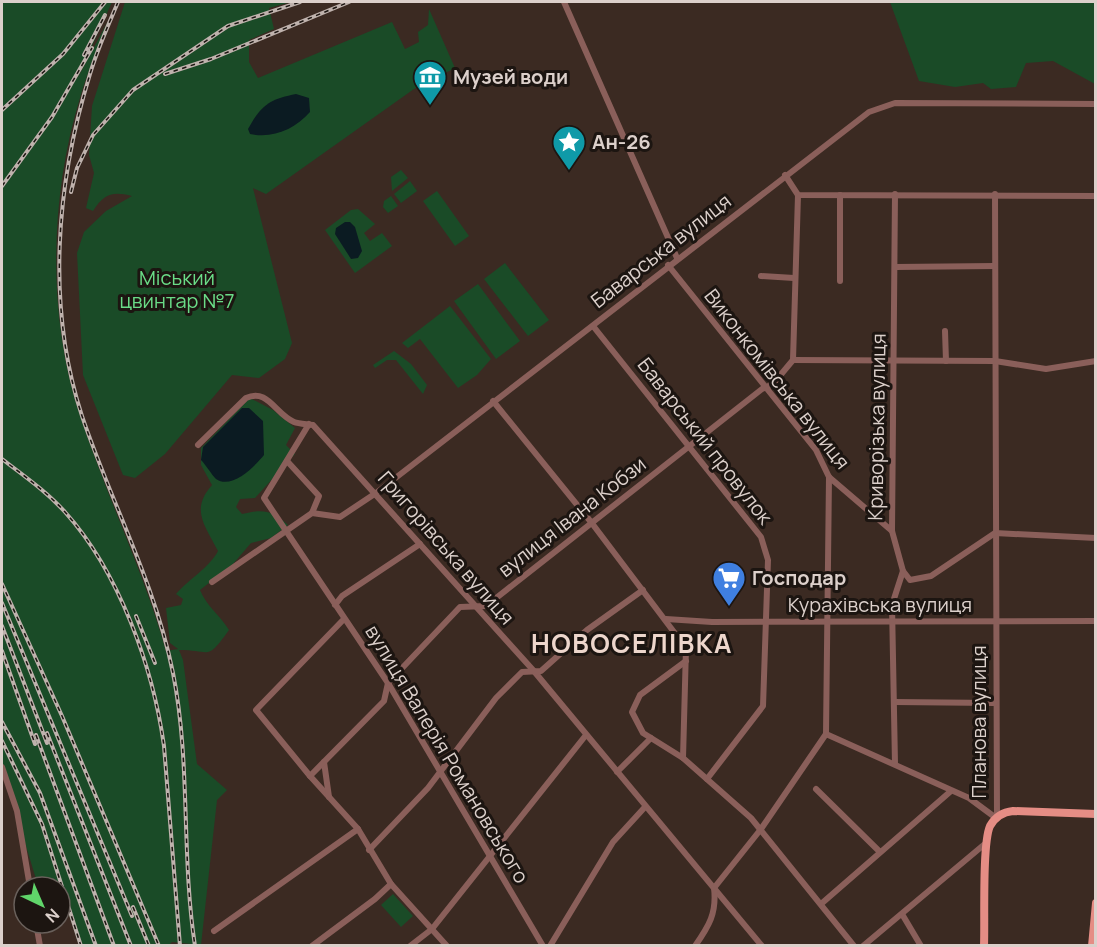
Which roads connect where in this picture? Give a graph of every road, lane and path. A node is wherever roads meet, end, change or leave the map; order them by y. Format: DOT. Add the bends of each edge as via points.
graph roads {
  1 [pos="564,2"];
  2 [pos="1095,105"];
  3 [pos="785,175"];
  4 [pos="896,194"];
  5 [pos="994,194"];
  6 [pos="798,195"];
  7 [pos="840,195"];
  8 [pos="1095,196"];
  9 [pos="677,258"];
  10 [pos="668,265"];
  11 [pos="994,266"];
  12 [pos="895,267"];
  13 [pos="760,276"];
  14 [pos="794,278"];
  15 [pos="840,281"];
  16 [pos="593,326"];
  17 [pos="945,331"];
  18 [pos="793,360"];
  19 [pos="895,360"];
  20 [pos="946,361"];
  21 [pos="994,361"];
  22 [pos="1095,361"];
  23 [pos="766,387"];
  24 [pos="493,401"];
  25 [pos="309,424"];
  26 [pos="198,445"];
  27 [pos="690,447"];
  28 [pos="287,461"];
  29 [pos="829,477"];
  30 [pos="376,493"];
  31 [pos="312,513"];
  32 [pos="591,522"];
  33 [pos="286,530"];
  34 [pos="892,531"];
  35 [pos="994,532"];
  36 [pos="1095,538"];
  37 [pos="420,544"];
  38 [pos="903,571"];
  39 [pos="212,582"];
  40 [pos="643,590"];
  41 [pos="335,605"];
  42 [pos="474,607"];
  43 [pos="345,619"];
  44 [pos="666,619"];
  45 [pos="765,621"];
  46 [pos="893,621"];
  47 [pos="994,621"];
  48 [pos="1095,621"];
  49 [pos="826,622"];
  50 [pos="686,661"];
  51 [pos="533,670"];
  52 [pos="388,683"];
  53 [pos="894,702"];
  54 [pos="995,703"];
  55 [pos="826,734"];
  56 [pos="586,735"];
  57 [pos="651,738"];
  58 [pos="683,758"];
  59 [pos="324,762"];
  60 [pos="895,764"];
  61 [pos="2,767"];
  62 [pos="441,771"];
  63 [pos="617,772"];
  64 [pos="310,776"];
  65 [pos="707,779"];
  66 [pos="816,789"];
  67 [pos="951,790"];
  68 [pos="329,798"];
  69 [pos="645,807"];
  70 [pos="1095,814"];
  71 [pos="996,818"];
  72 [pos="358,829"];
  73 [pos="760,829"];
  74 [pos="987,843"];
  75 [pos="369,850"];
  76 [pos="880,852"];
  77 [pos="490,856"];
  78 [pos="28,875"];
  79 [pos="391,884"];
  80 [pos="714,888"];
  81 [pos="1095,903"];
  82 [pos="821,904"];
  83 [pos="902,914"];
  84 [pos="432,929"];
  85 [pos="214,931"];
  86 [pos="312,945"];
  87 [pos="410,945"];
  88 [pos="447,945"];
  89 [pos="543,945"];
  90 [pos="550,945"];
  91 [pos="695,945"];
  92 [pos="762,945"];
  93 [pos="854,945"];
  94 [pos="863,945"];
  95 [pos="921,945"];
  96 [pos="984,945"];
  97 [pos="1092,945"];
  1 -- 9 [label="street"];
  2 -- 3 [label="street, Баварська вулиця" via="895,103 869,112"];
  3 -- 6 [label="street"];
  3 -- 9 [label="street, Баварська вулиця"];
  4 -- 5 [label="street"];
  4 -- 7 [label="street"];
  4 -- 12 [label="street, Криворізька вулиця"];
  5 -- 8 [label="street"];
  5 -- 11 [label="street, Планова вулиця"];
  6 -- 7 [label="street"];
  6 -- 14 [label="street"];
  7 -- 15 [label="street"];
  9 -- 10 [label="street, Баварська вулиця"];
  10 -- 16 [label="street, Баварська вулиця"];
  10 -- 23 [label="street, Виконкомівська вулиця"];
  11 -- 12 [label="street"];
  11 -- 21 [label="street, Планова вулиця"];
  12 -- 19 [label="street, Криворізька вулиця"];
  13 -- 14 [label="street"];
  14 -- 18 [label="street"];
  16 -- 24 [label="street, Баварська вулиця"];
  16 -- 27 [label="street, Баварський провулок"];
  17 -- 20 [label="street"];
  18 -- 19 [label="street"];
  18 -- 23 [label="street, вулиця Івана Кобзи"];
  19 -- 20 [label="street"];
  19 -- 34 [label="street, Криворізька вулиця"];
  20 -- 21 [label="street"];
  21 -- 22 [label="street" via="1046,369"];
  21 -- 35 [label="street, Планова вулиця"];
  23 -- 27 [label="street, вулиця Івана Кобзи"];
  23 -- 29 [label="street, Виконкомівська вулиця" via="816,450"];
  24 -- 30 [label="street, Баварська вулиця"];
  24 -- 32 [label="street"];
  25 -- 26 [label="street, Григорівська вулиця" via="293,422 262,395 255,394 246,398"];
  25 -- 28 [label="street, вулиця Валерія Романовського"];
  25 -- 30 [label="street, Григорівська вулиця"];
  27 -- 32 [label="street, вулиця Івана Кобзи"];
  27 -- 45 [label="street, Баварський провулок" via="766,546"];
  28 -- 31 [label="street" via="319,496"];
  28 -- 33 [label="street, вулиця Валерія Романовського" via="264,498"];
  29 -- 34 [label="street, Виконкомівська вулиця"];
  29 -- 49 [label="street"];
  30 -- 31 [label="street, Баварська вулиця" via="340,517"];
  30 -- 37 [label="street, Григорівська вулиця"];
  31 -- 33 [label="street"];
  32 -- 40 [label="street"];
  32 -- 42 [label="street, вулиця Івана Кобзи" via="486,606"];
  33 -- 39 [label="street"];
  33 -- 41 [label="street, вулиця Валерія Романовського"];
  34 -- 38 [label="street, Криворізька вулиця"];
  35 -- 36 [label="street"];
  35 -- 38 [label="street" via="931,576 910,580"];
  35 -- 47 [label="street, Планова вулиця"];
  37 -- 41 [label="street" via="342,596"];
  37 -- 42 [label="street, Григорівська вулиця"];
  38 -- 46 [label="street" via="892,605"];
  40 -- 44 [label="street"];
  40 -- 51 [label="street" via="587,630 541,670"];
  41 -- 43 [label="street, вулиця Валерія Романовського"];
  42 -- 51 [label="street, Григорівська вулиця"];
  42 -- 52 [label="street, вулиця Івана Кобзи" via="460,607"];
  43 -- 52 [label="street, вулиця Валерія Романовського"];
  43 -- 64 [label="street" via="256,710"];
  44 -- 45 [label="street, Курахівська вулиця"];
  44 -- 50 [label="street" via="686,648"];
  45 -- 49 [label="street, Курахівська вулиця"];
  45 -- 65 [label="street, Баварський провулок" via="763,706"];
  46 -- 47 [label="street, Курахівська вулиця"];
  46 -- 49 [label="street, Курахівська вулиця"];
  46 -- 53 [label="street"];
  47 -- 48 [label="street, Курахівська вулиця"];
  47 -- 54 [label="street, Планова вулиця"];
  49 -- 55 [label="street"];
  50 -- 57 [label="street" via="640,695 632,712 633,720"];
  50 -- 58 [label="street"];
  51 -- 56 [label="street, Григорівська вулиця"];
  51 -- 62 [label="street" via="522,672 496,698"];
  52 -- 59 [label="street, вулиця Івана Кобзи" via="384,701"];
  52 -- 62 [label="street, вулиця Валерія Романовського"];
  53 -- 54 [label="street"];
  53 -- 60 [label="street"];
  54 -- 71 [label="street, Планова вулиця"];
  55 -- 60 [label="street"];
  55 -- 73 [label="street"];
  56 -- 63 [label="street, Григорівська вулиця"];
  56 -- 77 [label="street"];
  57 -- 58 [label="street"];
  57 -- 63 [label="street"];
  58 -- 65 [label="street"];
  59 -- 64 [label="street, вулиця Івана Кобзи"];
  59 -- 68 [label="street"];
  60 -- 67 [label="street"];
  61 -- 78 [label="street" via="16,811"];
  62 -- 75 [label="street"];
  62 -- 77 [label="street, вулиця Валерія Романовського"];
  63 -- 69 [label="street, Григорівська вулиця"];
  64 -- 68 [label="street"];
  65 -- 73 [label="street"];
  66 -- 76 [label="street"];
  67 -- 71 [label="street"];
  67 -- 76 [label="street"];
  68 -- 72 [label="street"];
  69 -- 80 [label="street, Григорівська вулиця"];
  69 -- 90 [label="street" via="613,842"];
  70 -- 71 [label="main road" via="1013,811"];
  71 -- 74 [label="main road, Планова вулиця"];
  72 -- 75 [label="street"];
  72 -- 85 [label="street"];
  73 -- 80 [label="street"];
  73 -- 82 [label="street"];
  74 -- 83 [label="street"];
  74 -- 96 [label="main road, Планова вулиця"];
  75 -- 79 [label="street"];
  76 -- 82 [label="street"];
  77 -- 84 [label="street"];
  77 -- 89 [label="street, вулиця Валерія Романовського"];
  79 -- 84 [label="street"];
  79 -- 86 [label="street"];
  80 -- 91 [label="street" via="717,906 711,923"];
  80 -- 92 [label="street, Григорівська вулиця"];
  81 -- 97 [label="main road"];
  82 -- 93 [label="street"];
  83 -- 94 [label="street"];
  83 -- 95 [label="street"];
  84 -- 87 [label="street"];
  84 -- 88 [label="street"];
}
